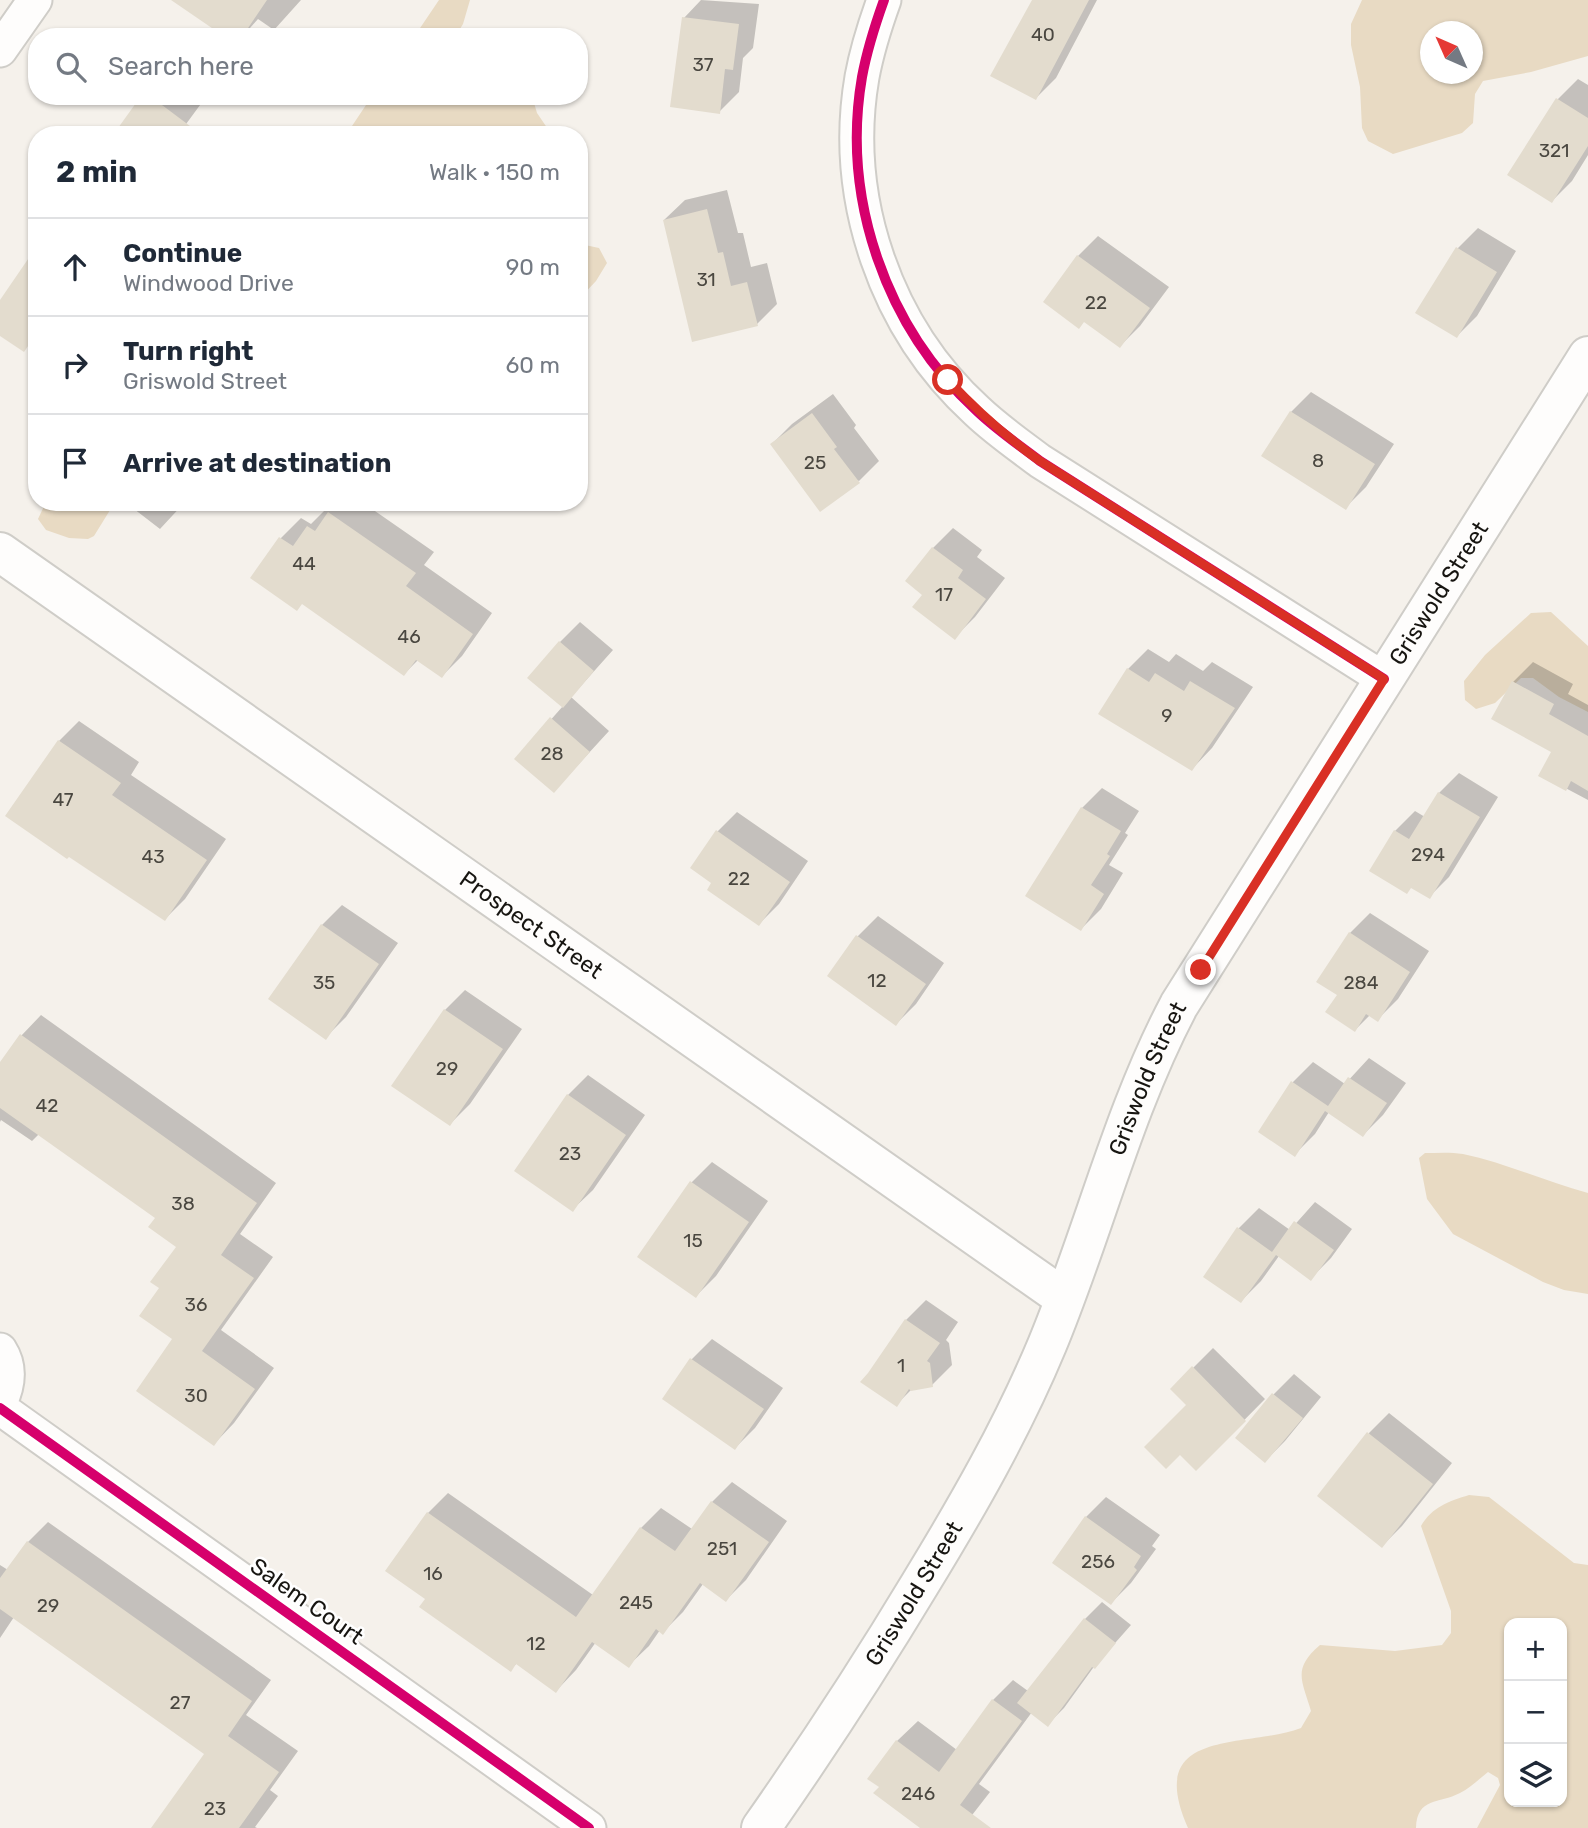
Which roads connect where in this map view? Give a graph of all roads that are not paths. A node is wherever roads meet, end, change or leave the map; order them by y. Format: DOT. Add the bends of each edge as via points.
graph roads {
  1 [pos="35,0"];
  2 [pos="884,0"];
  3 [pos="0,50"];
  4 [pos="1588,356"];
  5 [pos="0,552"];
  6 [pos="1384,679"];
  7 [pos="1065,1298"];
  8 [pos="0,1350"];
  9 [pos="0,1406"];
  10 [pos="590,1828"];
  11 [pos="761,1828"];
  1 -- 3 [label="street"];
  2 -- 6 [label="street" via="862,78 858,171 864,218 878,262 920,345 957,390 1040,461"];
  4 -- 6 [label="main road, Griswold Street"];
  5 -- 7 [label="main road, Prospect Street"];
  6 -- 7 [label="main road, Griswold Street" via="1160,1041"];
  7 -- 11 [label="main road, Griswold Street" via="1023,1399 966,1508 877,1655"];
  8 -- 9 [label="street, Salem Court" via="8,1372"];
  9 -- 10 [label="street, Salem Court"];
}
